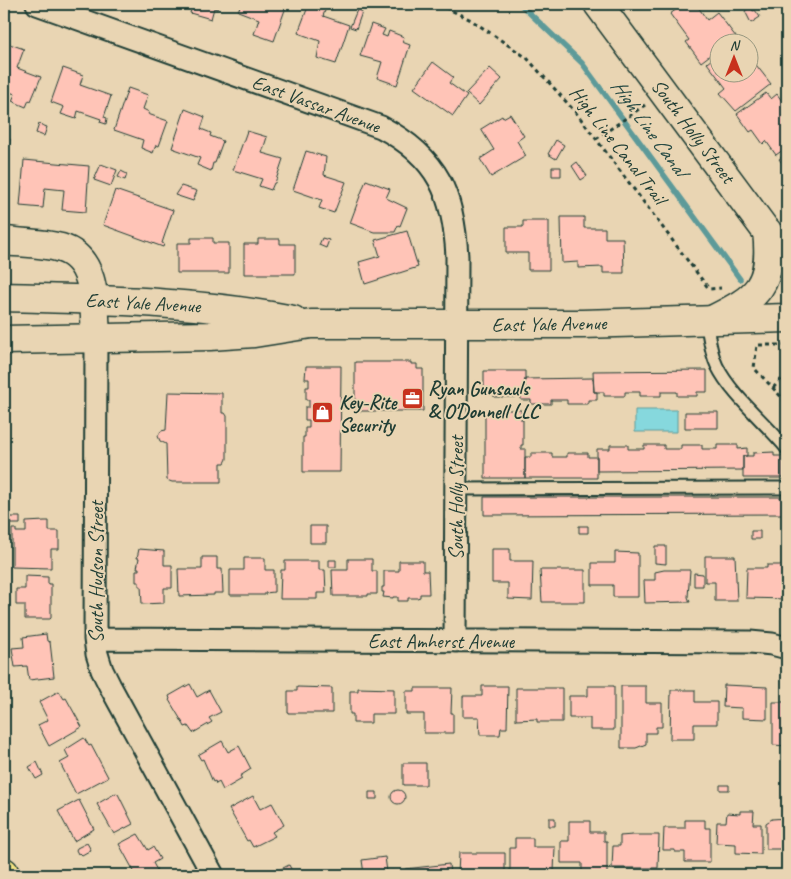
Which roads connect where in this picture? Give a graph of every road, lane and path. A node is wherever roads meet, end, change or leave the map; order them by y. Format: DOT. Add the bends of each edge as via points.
graph roads {
  1 [pos="37,4"];
  2 [pos="438,4"];
  3 [pos="598,4"];
  4 [pos="648,103"];
  5 [pos="596,139"];
  6 [pos="767,231"];
  7 [pos="4,241"];
  8 [pos="787,259"];
  9 [pos="727,288"];
  10 [pos="4,297"];
  11 [pos="94,300"];
  12 [pos="787,318"];
  13 [pos="709,320"];
  14 [pos="311,324"];
  15 [pos="457,324"];
  16 [pos="96,339"];
  17 [pos="4,340"];
  18 [pos="787,345"];
  19 [pos="787,373"];
  20 [pos="773,388"];
  21 [pos="787,403"];
  22 [pos="787,449"];
  23 [pos="787,488"];
  24 [pos="456,489"];
  25 [pos="95,639"];
  26 [pos="455,641"];
  27 [pos="787,648"];
  28 [pos="214,875"];
  1 -- 15 [label="street, East Vassar Avenue" via="366,121 402,139 430,167 450,205 456,249"];
  2 -- 5 [label="path, High Line Canal Trail" via="471,20 527,58"];
  3 -- 6 [label="main road, South Holly Street"];
  4 -- 5 [label="path"];
  5 -- 9 [label="path, High Line Canal Trail" via="708,289"];
  6 -- 8 [label="main road, South Holly Street"];
  6 -- 13 [label="main road" via="768,264 760,286 740,306"];
  7 -- 11 [label="main road, South Hudson Street" via="62,248 75,255 83,262 89,275"];
  10 -- 11 [label="main road, East Yale Avenue"];
  11 -- 14 [label="main road, East Yale Avenue" via="226,308"];
  11 -- 16 [label="main road, South Hudson Street"];
  12 -- 13 [label="main road, East Yale Avenue"];
  13 -- 15 [label="main road, East Yale Avenue"];
  13 -- 22 [label="lane" via="712,352 720,372"];
  14 -- 15 [label="main road, East Yale Avenue"];
  14 -- 16 [label="main road, East Yale Avenue" via="234,335"];
  15 -- 24 [label="street, South Holly Street"];
  16 -- 17 [label="main road, East Yale Avenue"];
  16 -- 25 [label="street, South Hudson Street"];
  18 -- 20 [label="path" via="757,345 754,368"];
  19 -- 20 [label="path"];
  20 -- 21 [label="path"];
  23 -- 24 [label="lane"];
  24 -- 26 [label="street, South Holly Street"];
  25 -- 26 [label="street, East Amherst Avenue"];
  25 -- 28 [label="street, South Hudson Street" via="102,670 110,686"];
  26 -- 27 [label="street, East Amherst Avenue" via="750,642"];
}
